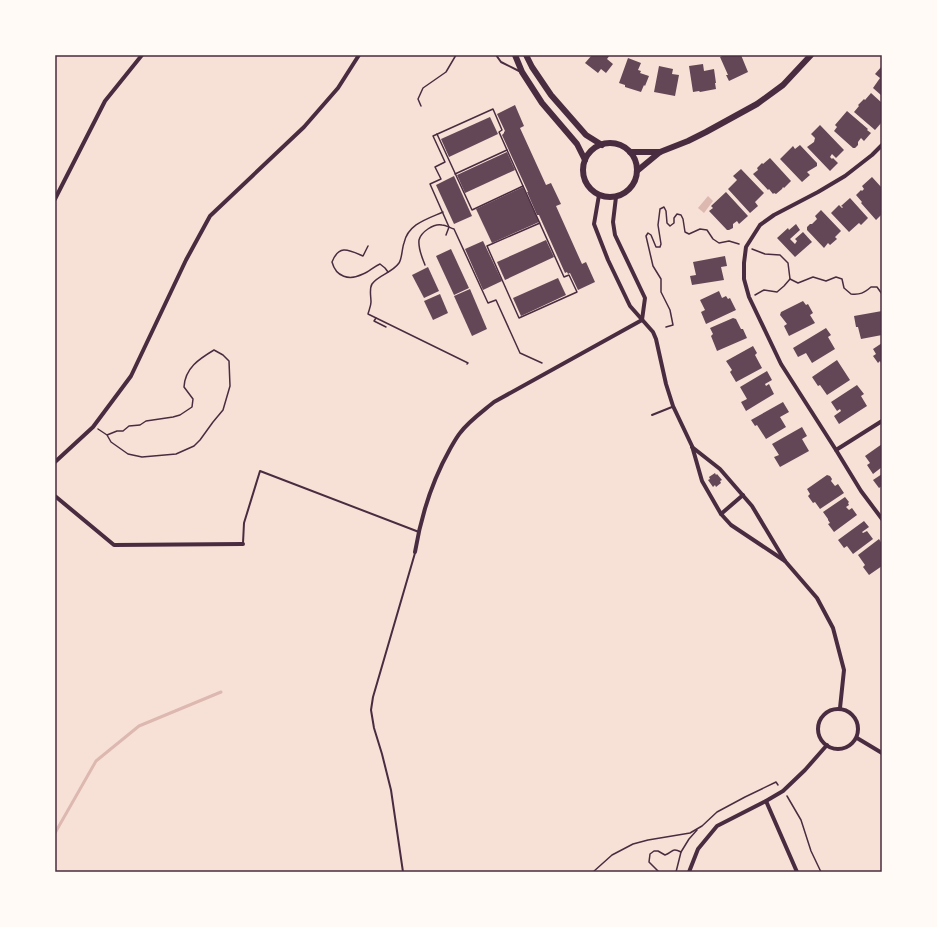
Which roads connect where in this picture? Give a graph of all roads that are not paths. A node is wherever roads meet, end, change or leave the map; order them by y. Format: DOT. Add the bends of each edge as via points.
graph roads {
  1 [pos="142,55"];
  2 [pos="359,55"];
  3 [pos="496,55"];
  4 [pos="515,55"];
  5 [pos="526,55"];
  6 [pos="811,55"];
  7 [pos="522,72"];
  8 [pos="602,144"];
  9 [pos="882,145"];
  10 [pos="630,152"];
  11 [pos="660,152"];
  12 [pos="585,160"];
  13 [pos="637,171"];
  14 [pos="599,195"];
  15 [pos="616,197"];
  16 [pos="55,199"];
  17 [pos="642,320"];
  18 [pos="673,406"];
  19 [pos="652,415"];
  20 [pos="882,420"];
  21 [pos="692,446"];
  22 [pos="836,450"];
  23 [pos="55,462"];
  24 [pos="743,494"];
  25 [pos="55,496"];
  26 [pos="721,514"];
  27 [pos="882,519"];
  28 [pos="419,532"];
  29 [pos="243,544"];
  30 [pos="415,552"];
  31 [pos="785,561"];
  32 [pos="840,708"];
  33 [pos="857,738"];
  34 [pos="827,745"];
  35 [pos="882,753"];
  36 [pos="766,800"];
  37 [pos="403,872"];
  38 [pos="689,872"];
  39 [pos="797,872"];
  1 -- 16 [label="street" via="105,101"];
  2 -- 23 [label="street" via="338,88 304,127 210,216 186,260 131,376 93,427"];
  3 -- 7 [label="lane" via="502,62"];
  4 -- 7 [label="main road"];
  5 -- 8 [label="main road" via="551,95 586,135"];
  6 -- 11 [label="main road" via="783,85 757,104 688,141"];
  7 -- 12 [label="main road" via="542,103 577,144"];
  8 -- 10 [label="main road" via="617,144"];
  8 -- 12 [label="main road" via="589,153"];
  9 -- 22 [label="street" via="845,176 760,225 746,247 744,279 749,297 781,364"];
  10 -- 11 [label="main road"];
  10 -- 13 [label="main road"];
  11 -- 13 [label="main road"];
  12 -- 14 [label="main road" via="583,176 586,184"];
  13 -- 15 [label="main road" via="636,180 631,188 625,194"];
  14 -- 15 [label="main road"];
  14 -- 17 [label="street" via="594,224 630,306"];
  15 -- 17 [label="street" via="612,222 615,235 645,298"];
  17 -- 18 [label="street" via="656,338"];
  17 -- 28 [label="street" via="494,402 476,416 459,434 444,460 431,490"];
  18 -- 19 [label="lane"];
  18 -- 21 [label="street"];
  20 -- 22 [label="street"];
  21 -- 24 [label="street" via="720,469"];
  21 -- 26 [label="street" via="702,481"];
  22 -- 27 [label="street"];
  24 -- 26 [label="street"];
  24 -- 31 [label="street" via="758,513"];
  25 -- 29 [label="street" via="114,545"];
  26 -- 31 [label="street" via="731,525"];
  28 -- 29 [label="lane" via="260,471 244,523"];
  28 -- 30 [label="street"];
  30 -- 37 [label="lane" via="371,710 391,790"];
  31 -- 32 [label="street" via="817,598 833,628 844,670"];
  32 -- 33 [label="street" via="850,712 857,721"];
  32 -- 34 [label="street" via="828,711 818,724 819,736"];
  33 -- 34 [label="street" via="843,749"];
  33 -- 35 [label="street"];
  34 -- 36 [label="street" via="783,791"];
  36 -- 38 [label="street" via="717,826 698,849"];
  36 -- 39 [label="street"];
}
